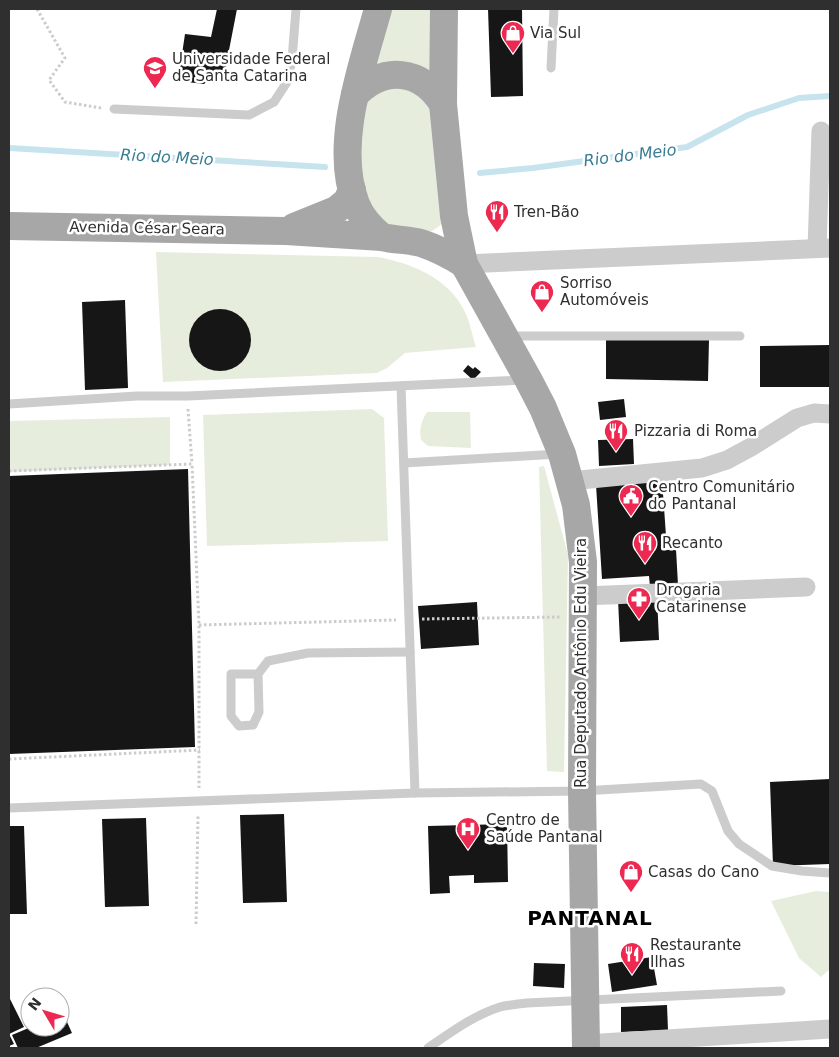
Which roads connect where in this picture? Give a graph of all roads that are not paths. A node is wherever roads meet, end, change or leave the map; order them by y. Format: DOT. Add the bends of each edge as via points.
graph roads {
  1 [pos="296,9"];
  2 [pos="378,9"];
  3 [pos="444,9"];
  4 [pos="554,9"];
  5 [pos="551,68"];
  6 [pos="355,94"];
  7 [pos="443,104"];
  8 [pos="114,109"];
  9 [pos="821,131"];
  10 [pos="825,170"];
  11 [pos="352,190"];
  12 [pos="454,216"];
  13 [pos="9,226"];
  14 [pos="286,231"];
  15 [pos="382,236"];
  16 [pos="419,242"];
  17 [pos="824,248"];
  18 [pos="464,264"];
  19 [pos="505,336"];
  20 [pos="740,336"];
  21 [pos="528,379"];
  22 [pos="401,386"];
  23 [pos="9,404"];
  24 [pos="830,414"];
  25 [pos="562,454"];
  26 [pos="404,463"];
  27 [pos="570,481"];
  28 [pos="806,586"];
  29 [pos="583,606"];
  30 [pos="410,652"];
  31 [pos="258,674"];
  32 [pos="582,791"];
  33 [pos="415,793"];
  34 [pos="9,808"];
  35 [pos="830,872"];
  36 [pos="781,992"];
  37 [pos="584,1001"];
  38 [pos="830,1029"];
  39 [pos="586,1046"];
  40 [pos="428,1048"];
  1 -- 8 [label="lane" via="287,82 274,102 249,115"];
  2 -- 6 [label="main road"];
  3 -- 7 [label="main road"];
  4 -- 5 [label="lane"];
  6 -- 7 [label="main road" via="374,80 396,75 419,80"];
  6 -- 11 [label="main road" via="348,150"];
  7 -- 12 [label="main road"];
  9 -- 10 [label="street"];
  10 -- 17 [label="street"];
  11 -- 14 [label="main road, Avenida César Seara" via="347,201 336,210"];
  11 -- 15 [label="main road" via="364,219"];
  12 -- 16 [label="main road" via="434,236"];
  12 -- 18 [label="main road, Rua Deputado Antônio Edu Vieira"];
  13 -- 14 [label="main road, Avenida César Seara"];
  14 -- 15 [label="main road, Avenida César Seara"];
  15 -- 16 [label="main road, Avenida César Seara"];
  16 -- 18 [label="main road, Avenida César Seara"];
  17 -- 18 [label="street"];
  18 -- 19 [label="main road, Rua Deputado Antônio Edu Vieira"];
  19 -- 20 [label="lane"];
  19 -- 21 [label="main road, Rua Deputado Antônio Edu Vieira"];
  21 -- 22 [label="lane"];
  21 -- 25 [label="main road, Rua Deputado Antônio Edu Vieira"];
  22 -- 23 [label="lane"];
  22 -- 26 [label="lane"];
  24 -- 27 [label="street" via="814,413 797,418 752,447 702,468"];
  25 -- 26 [label="lane"];
  25 -- 27 [label="main road, Rua Deputado Antônio Edu Vieira"];
  26 -- 30 [label="lane"];
  27 -- 29 [label="main road, Rua Deputado Antônio Edu Vieira" via="581,537"];
  28 -- 29 [label="street"];
  29 -- 32 [label="main road, Rua Deputado Antônio Edu Vieira"];
  30 -- 31 [label="lane" via="308,652 268,661"];
  30 -- 33 [label="lane"];
  31 -- 31 [label="lane" via="231,674 231,716 239,726 254,724 259,712"];
  32 -- 33 [label="lane"];
  32 -- 35 [label="lane" via="702,784 712,791 728,830 739,844 772,866"];
  32 -- 37 [label="main road, Rua Deputado Antônio Edu Vieira"];
  33 -- 34 [label="lane"];
  36 -- 37 [label="lane"];
  37 -- 39 [label="main road, Rua Deputado Antônio Edu Vieira"];
  37 -- 40 [label="lane" via="501,1007 483,1014"];
  38 -- 39 [label="street"];
}
